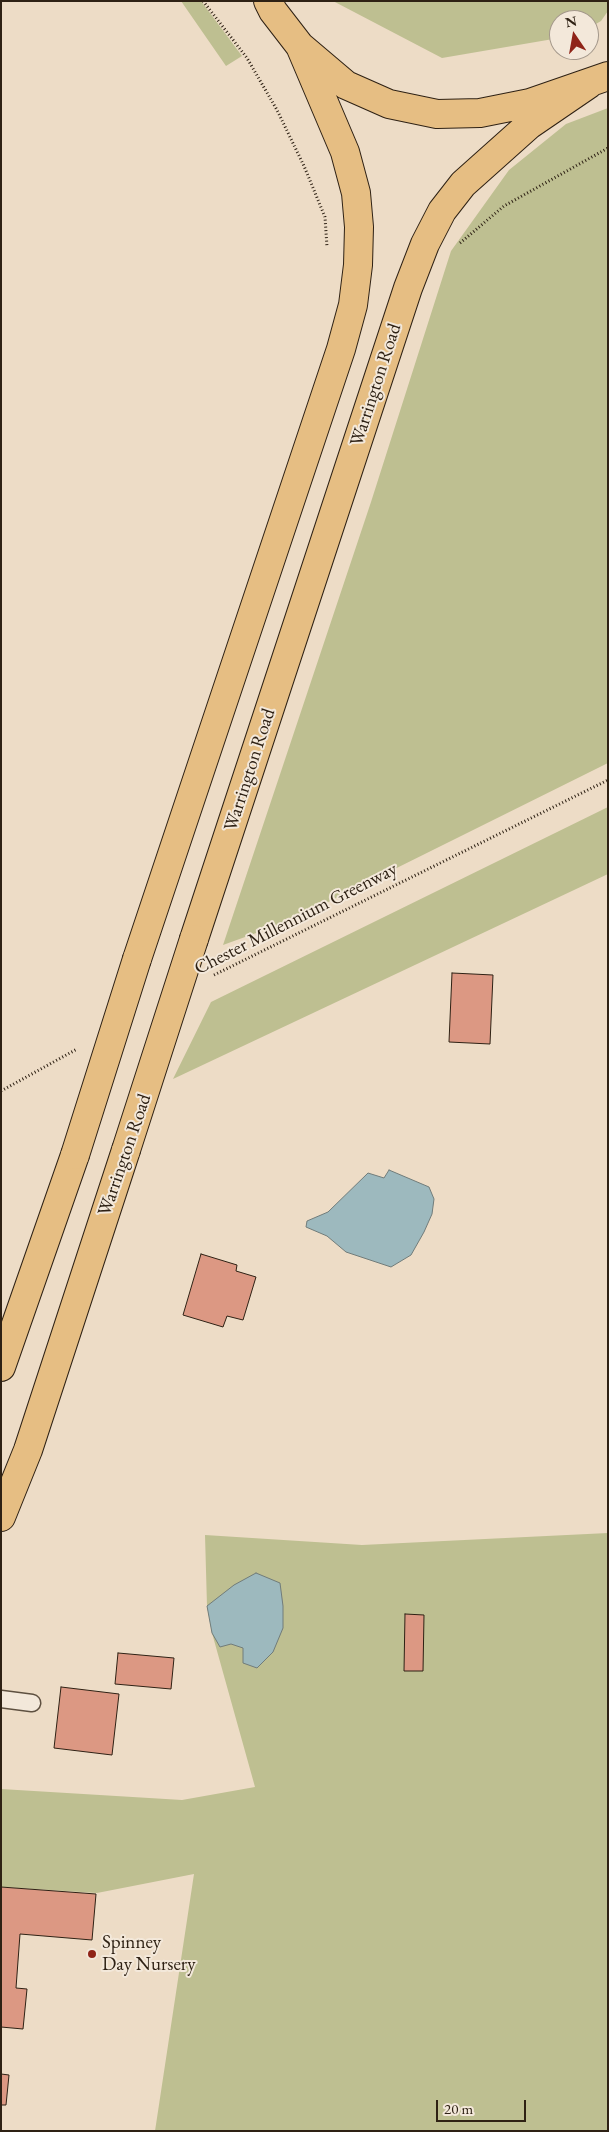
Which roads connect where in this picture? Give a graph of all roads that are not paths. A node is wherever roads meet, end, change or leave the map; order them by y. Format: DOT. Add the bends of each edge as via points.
graph roads {
  1 [pos="268,5"];
  2 [pos="300,46"];
  3 [pos="598,80"];
  4 [pos="1,1367"];
  5 [pos="1,1516"];
  6 [pos="1,1698"];
  7 [pos="32,1703"];
  1 -- 2 [label="highway"];
  2 -- 3 [label="highway" via="346,85 389,104 437,114 480,113 521,105"];
  2 -- 4 [label="highway, bridge" via="344,152 356,193 358,265 353,305 75,1155"];
  3 -- 5 [label="highway, Warrington Road, bridge" via="529,125 463,184 442,211 425,244 28,1450"];
  6 -- 7 [label="lane"];
}
